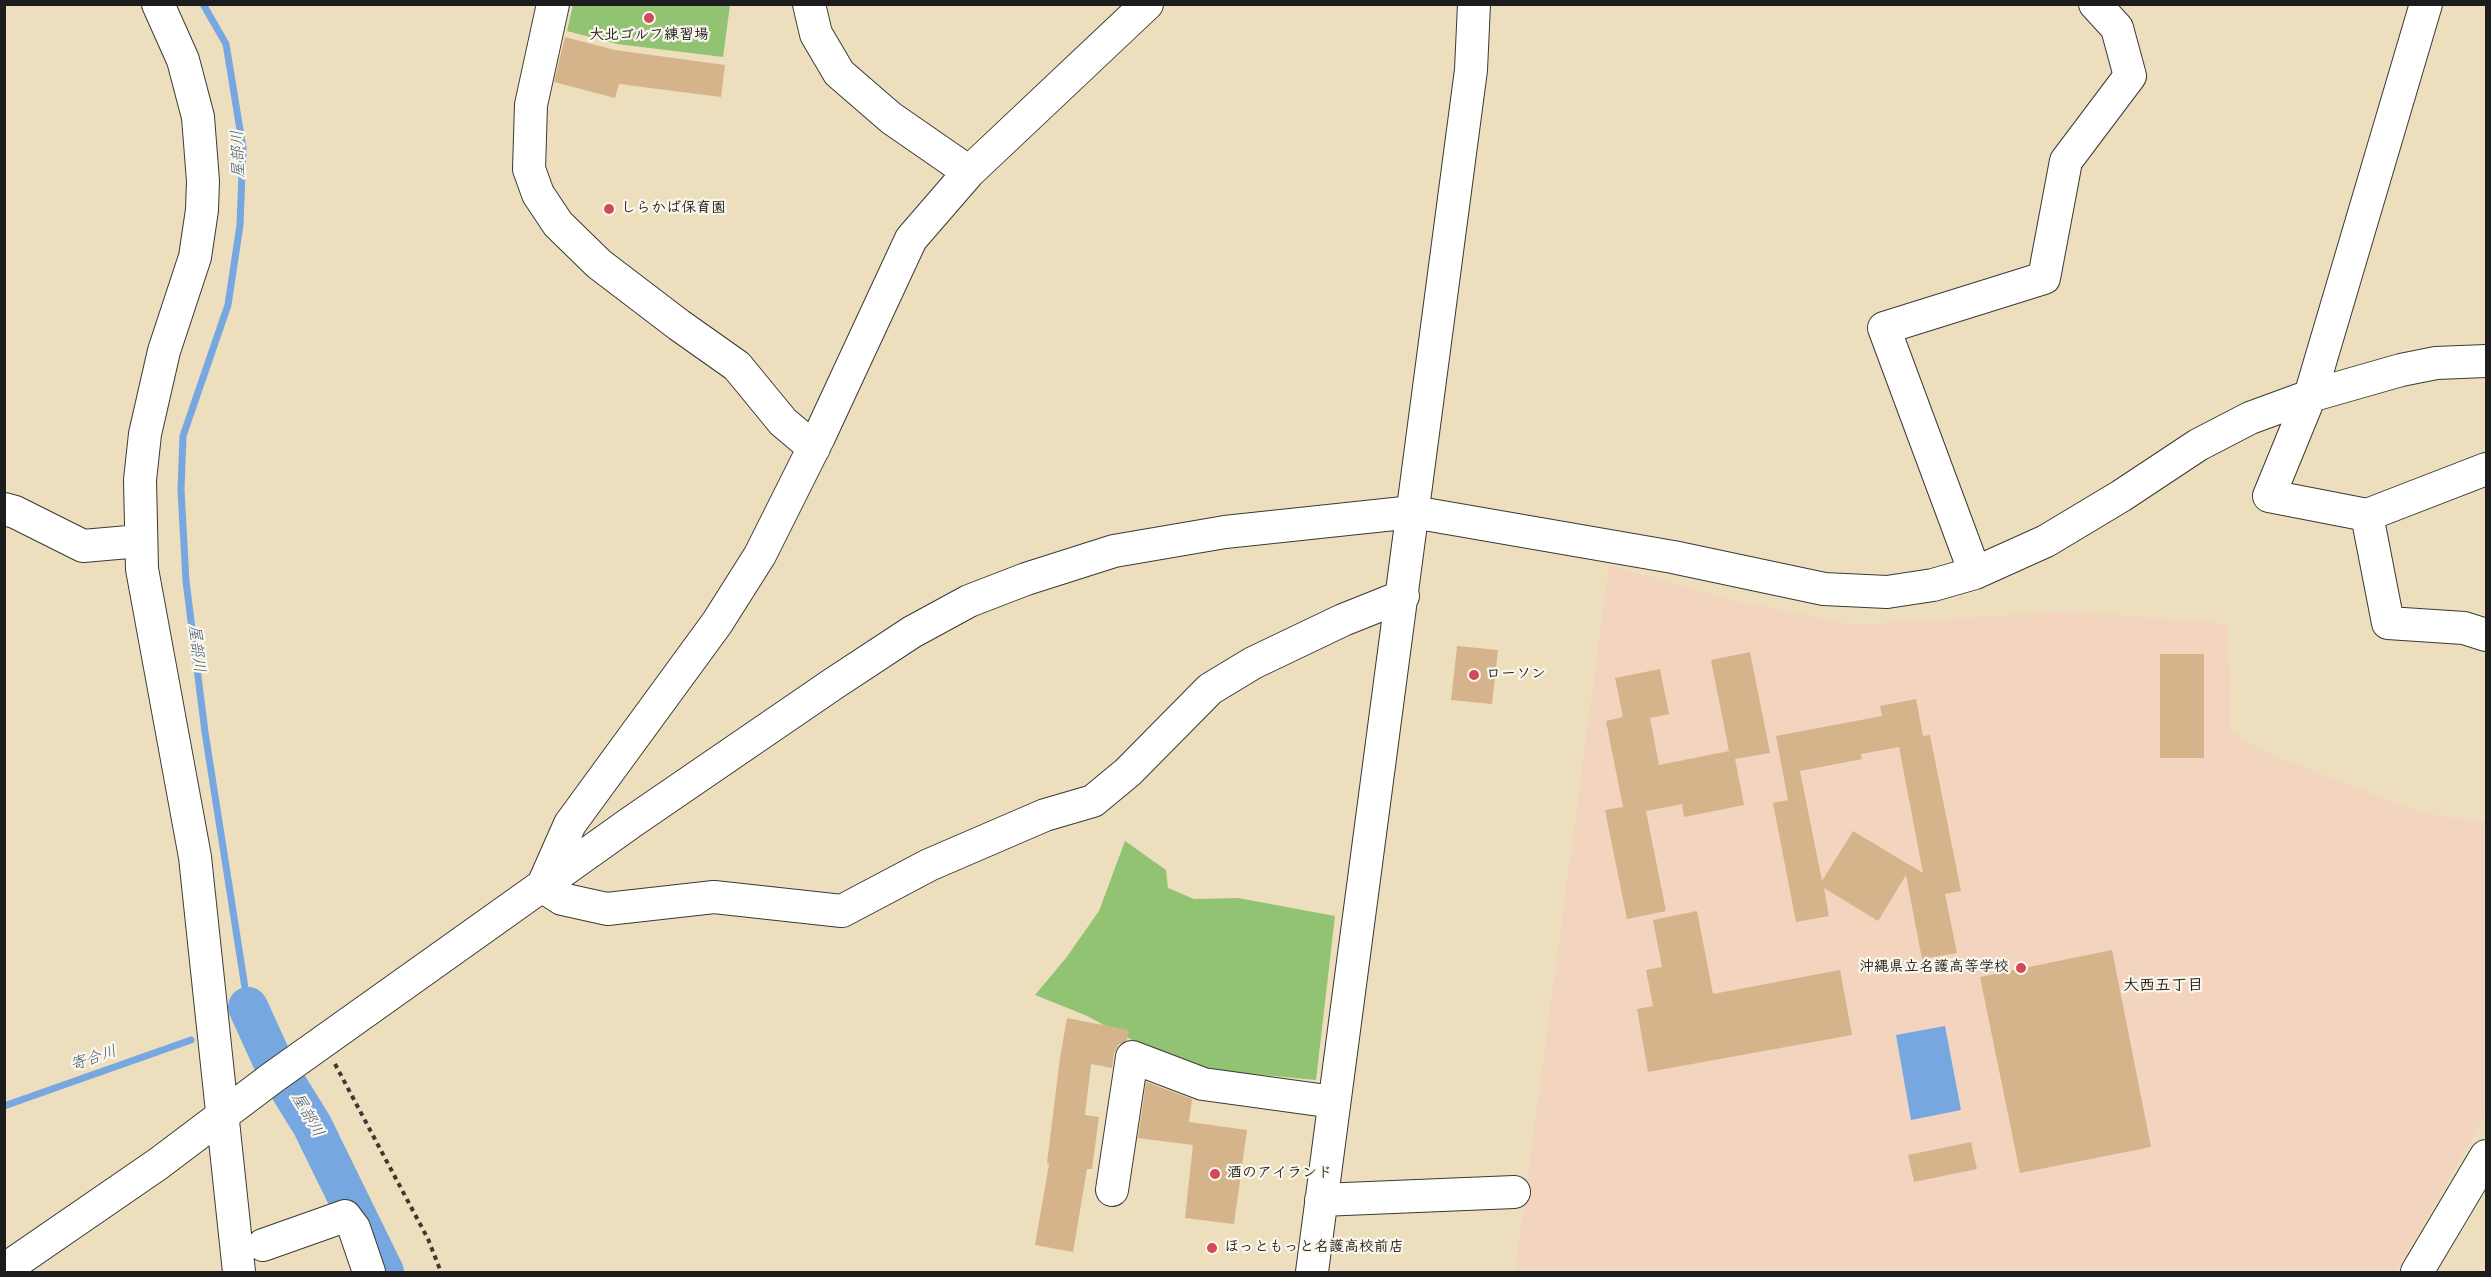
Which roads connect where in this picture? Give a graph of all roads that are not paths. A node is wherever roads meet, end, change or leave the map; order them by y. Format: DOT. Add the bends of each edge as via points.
graph roads {
  1 [pos="158,4"];
  2 [pos="553,4"];
  3 [pos="809,4"];
  4 [pos="1147,4"];
  5 [pos="1474,4"];
  6 [pos="2095,4"];
  7 [pos="2426,4"];
  8 [pos="969,172"];
  9 [pos="2487,361"];
  10 [pos="2310,396"];
  11 [pos="814,448"];
  12 [pos="2487,469"];
  13 [pos="4,509"];
  14 [pos="1413,512"];
  15 [pos="2367,514"];
  16 [pos="140,541"];
  17 [pos="1975,573"];
  18 [pos="1403,596"];
  19 [pos="2487,635"];
  20 [pos="542,886"];
  21 [pos="1334,1102"];
  22 [pos="223,1116"];
  23 [pos="2487,1156"];
  24 [pos="1112,1190"];
  25 [pos="1514,1192"];
  26 [pos="1321,1200"];
  27 [pos="263,1245"];
  28 [pos="4,1270"];
  29 [pos="240,1272"];
  30 [pos="369,1272"];
  31 [pos="1312,1272"];
  32 [pos="2417,1272"];
  1 -- 16 [label="street" via="183,60 198,117 203,181 195,257 164,351 145,434"];
  2 -- 11 [label="street" via="531,105 529,168 538,194 558,224 599,264 737,366 783,422"];
  3 -- 8 [label="street" via="816,34 839,73 891,118"];
  4 -- 8 [label="street"];
  5 -- 14 [label="street" via="1471,70"];
  6 -- 17 [label="street" via="2116,28 2130,76 2066,160 2044,278 1884,328"];
  7 -- 10 [label="street"];
  8 -- 11 [label="street" via="911,239"];
  9 -- 10 [label="street" via="2436,363"];
  10 -- 15 [label="street" via="2269,496"];
  10 -- 17 [label="street" via="2250,418 2198,445 2046,541"];
  11 -- 20 [label="street" via="760,555 717,623 570,825"];
  12 -- 15 [label="street"];
  13 -- 16 [label="street" via="83,546"];
  14 -- 17 [label="street" via="1673,557 1824,589 1887,592"];
  14 -- 18 [label="street"];
  14 -- 20 [label="street" via="1225,532 1114,551 969,601 912,632 833,684"];
  15 -- 19 [label="street" via="2388,623 2464,628"];
  16 -- 22 [label="street" via="153,635 195,857"];
  18 -- 20 [label="street" via="1253,663 1210,689 1128,772 1093,801 1045,815 929,865 843,911 714,897 607,909 562,899"];
  18 -- 21 [label="street"];
  20 -- 22 [label="street"];
  21 -- 24 [label="street" via="1203,1084 1132,1057"];
  21 -- 26 [label="street"];
  22 -- 28 [label="street"];
  22 -- 29 [label="street"];
  23 -- 32 [label="street"];
  25 -- 26 [label="street"];
  26 -- 31 [label="street"];
  27 -- 30 [label="street" via="345,1216 354,1228"];
}
